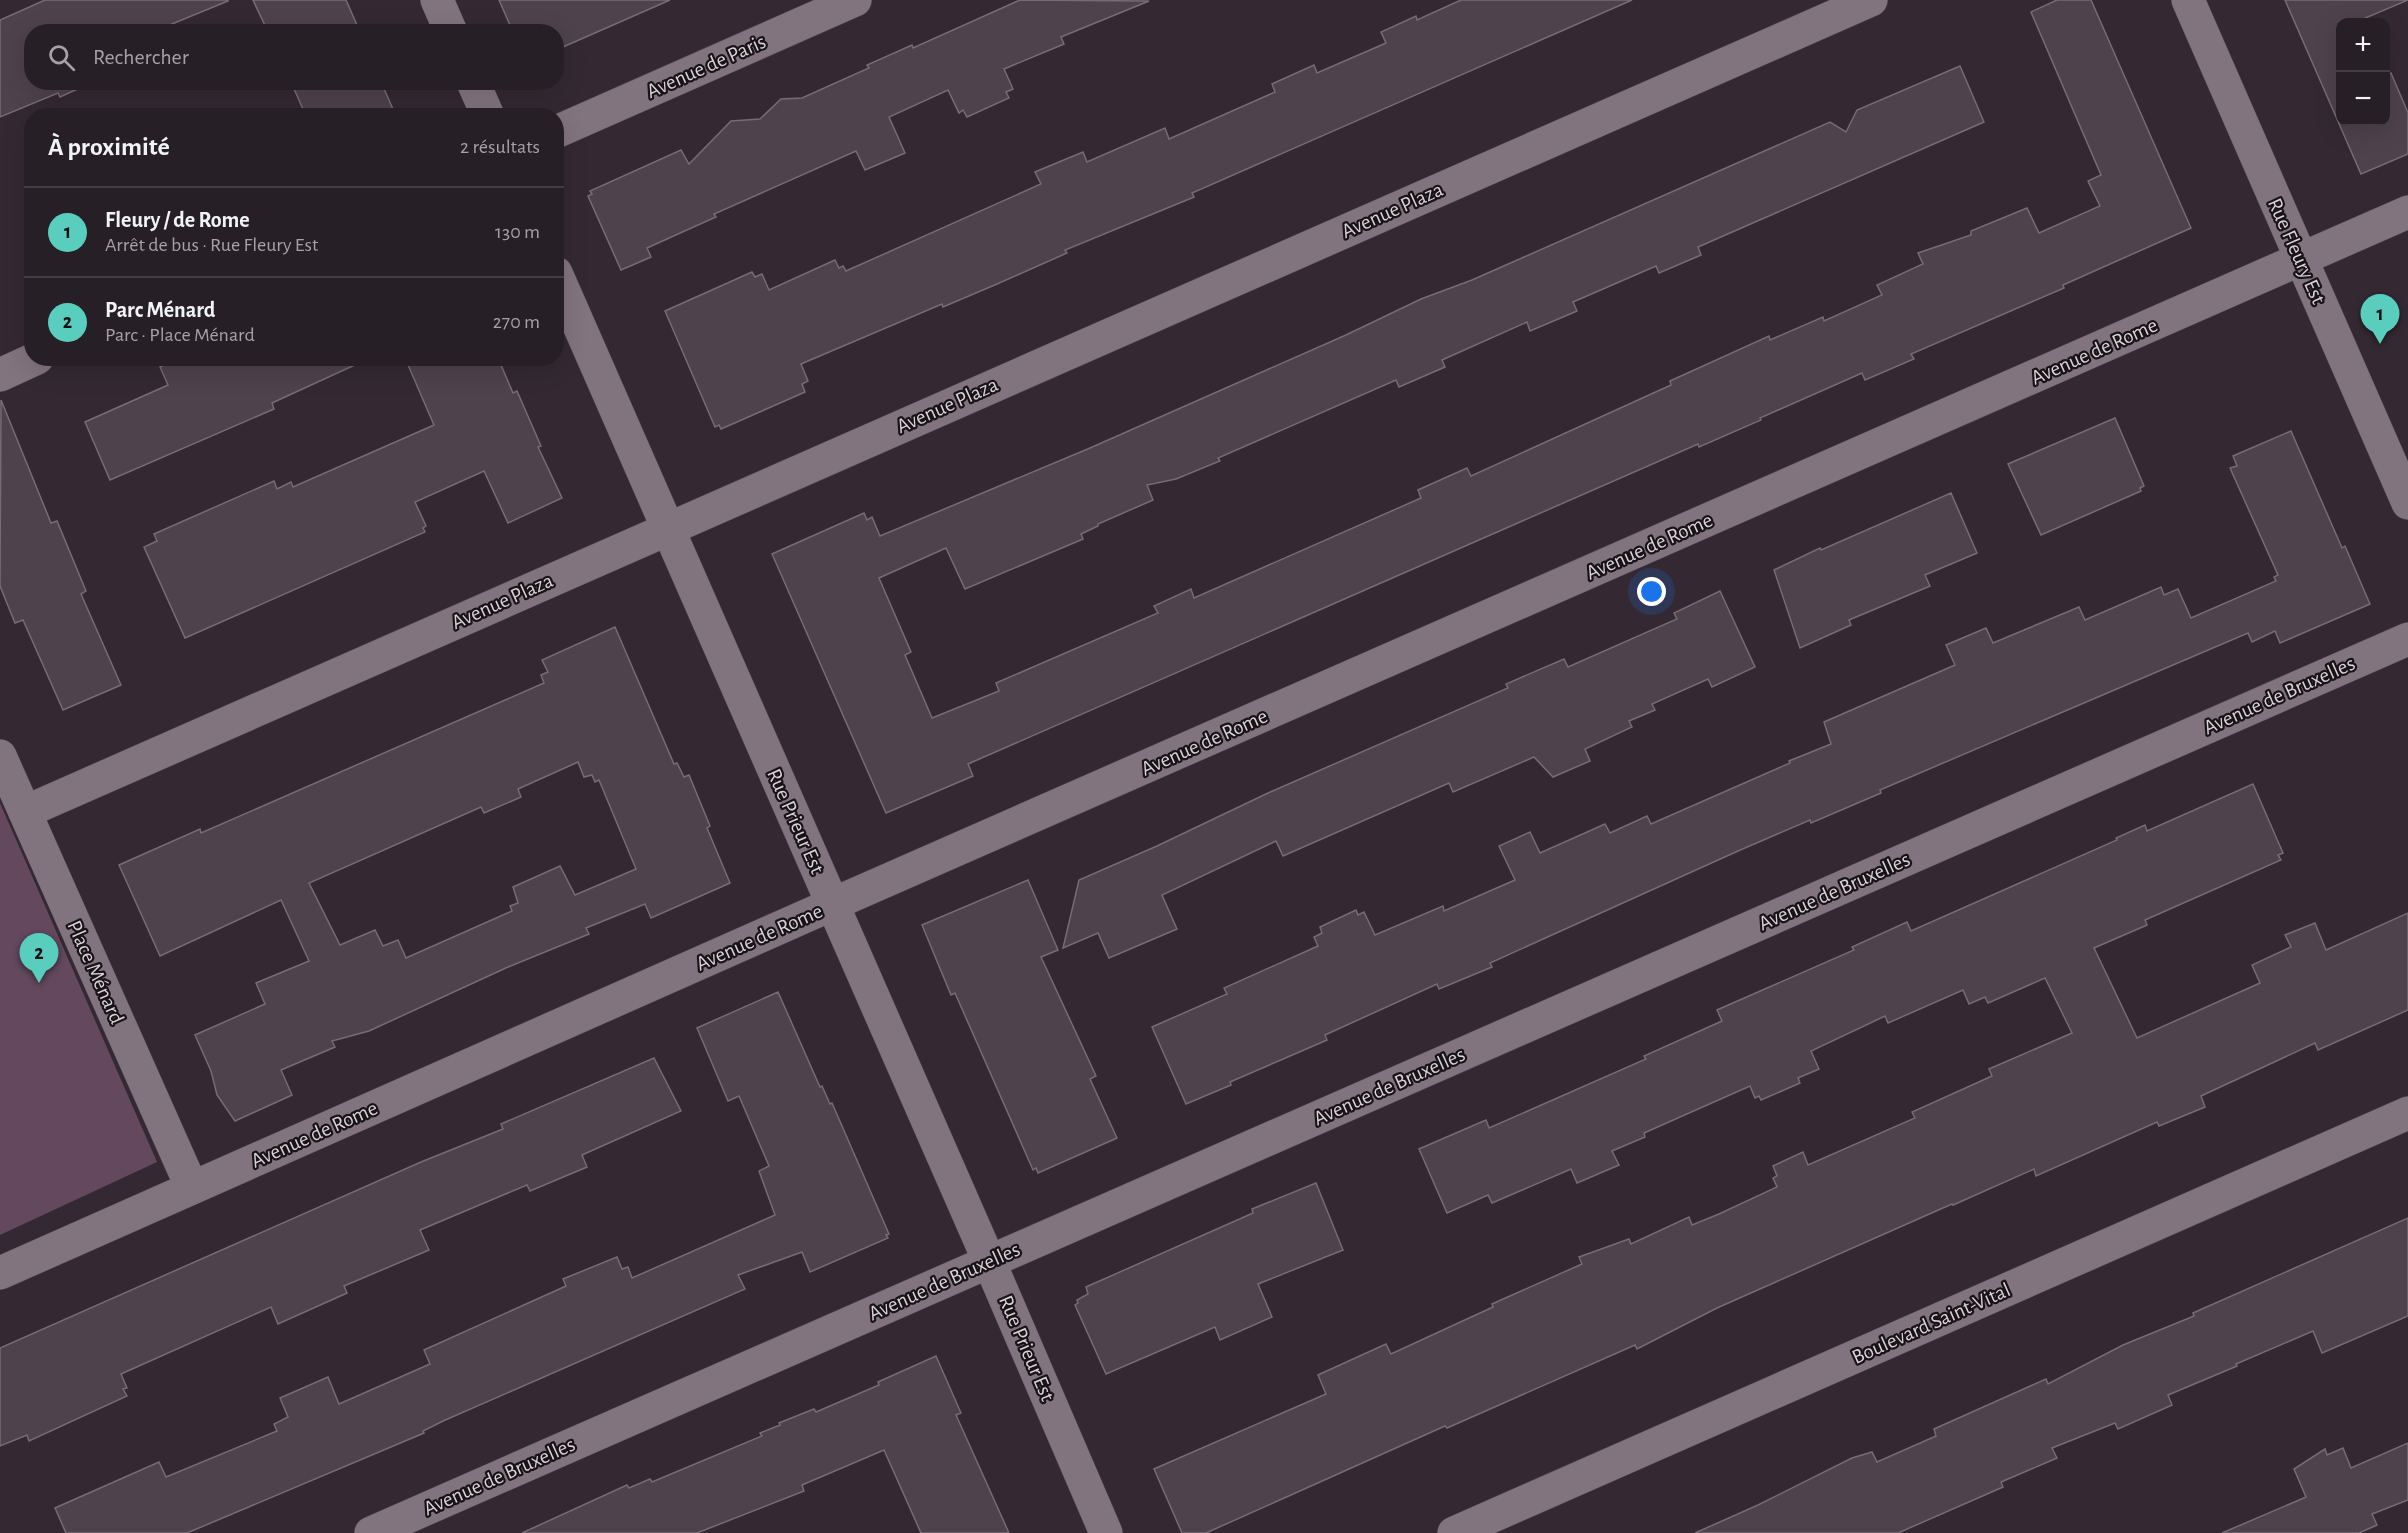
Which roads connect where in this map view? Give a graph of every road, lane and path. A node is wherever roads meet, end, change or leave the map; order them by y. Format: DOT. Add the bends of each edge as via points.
graph roads {
  1 [pos="437,0"];
  2 [pos="855,0"];
  3 [pos="1871,0"];
  4 [pos="2188,0"];
  5 [pos="448,24"];
  6 [pos="477,90"];
  7 [pos="484,108"];
  8 [pos="564,128"];
  9 [pos="2408,213"];
  10 [pos="2301,260"];
  11 [pos="564,291"];
  12 [pos="24,364"];
  13 [pos="0,375"];
  14 [pos="2408,502"];
  15 [pos="668,528"];
  16 [pos="2408,639"];
  17 [pos="0,756"];
  18 [pos="24,812"];
  19 [pos="833,904"];
  20 [pos="2408,1113"];
  21 [pos="192,1188"];
  22 [pos="989,1261"];
  23 [pos="0,1273"];
  24 [pos="370,1533"];
  25 [pos="1106,1533"];
  26 [pos="1454,1533"];
  1 -- 5 [label="street"];
  2 -- 8 [label="street, Avenue de Paris"];
  3 -- 15 [label="street, Avenue Plaza"];
  4 -- 10 [label="street, Rue Fleury Est"];
  6 -- 7 [label="street"];
  9 -- 10 [label="street, Avenue de Rome"];
  10 -- 14 [label="street, Rue Fleury Est"];
  10 -- 19 [label="street, Avenue de Rome"];
  11 -- 15 [label="street, Rue Prieur Est"];
  12 -- 13 [label="street"];
  15 -- 18 [label="street, Avenue Plaza"];
  15 -- 19 [label="street, Rue Prieur Est"];
  16 -- 22 [label="street, Avenue de Bruxelles"];
  17 -- 18 [label="street, Place Ménard"];
  18 -- 21 [label="street, Place Ménard"];
  19 -- 21 [label="street, Avenue de Rome"];
  19 -- 22 [label="street, Rue Prieur Est"];
  20 -- 26 [label="street, Boulevard Saint-Vital"];
  21 -- 23 [label="street, Avenue de Rome"];
  22 -- 24 [label="street, Avenue de Bruxelles"];
  22 -- 25 [label="street, Rue Prieur Est"];
}
